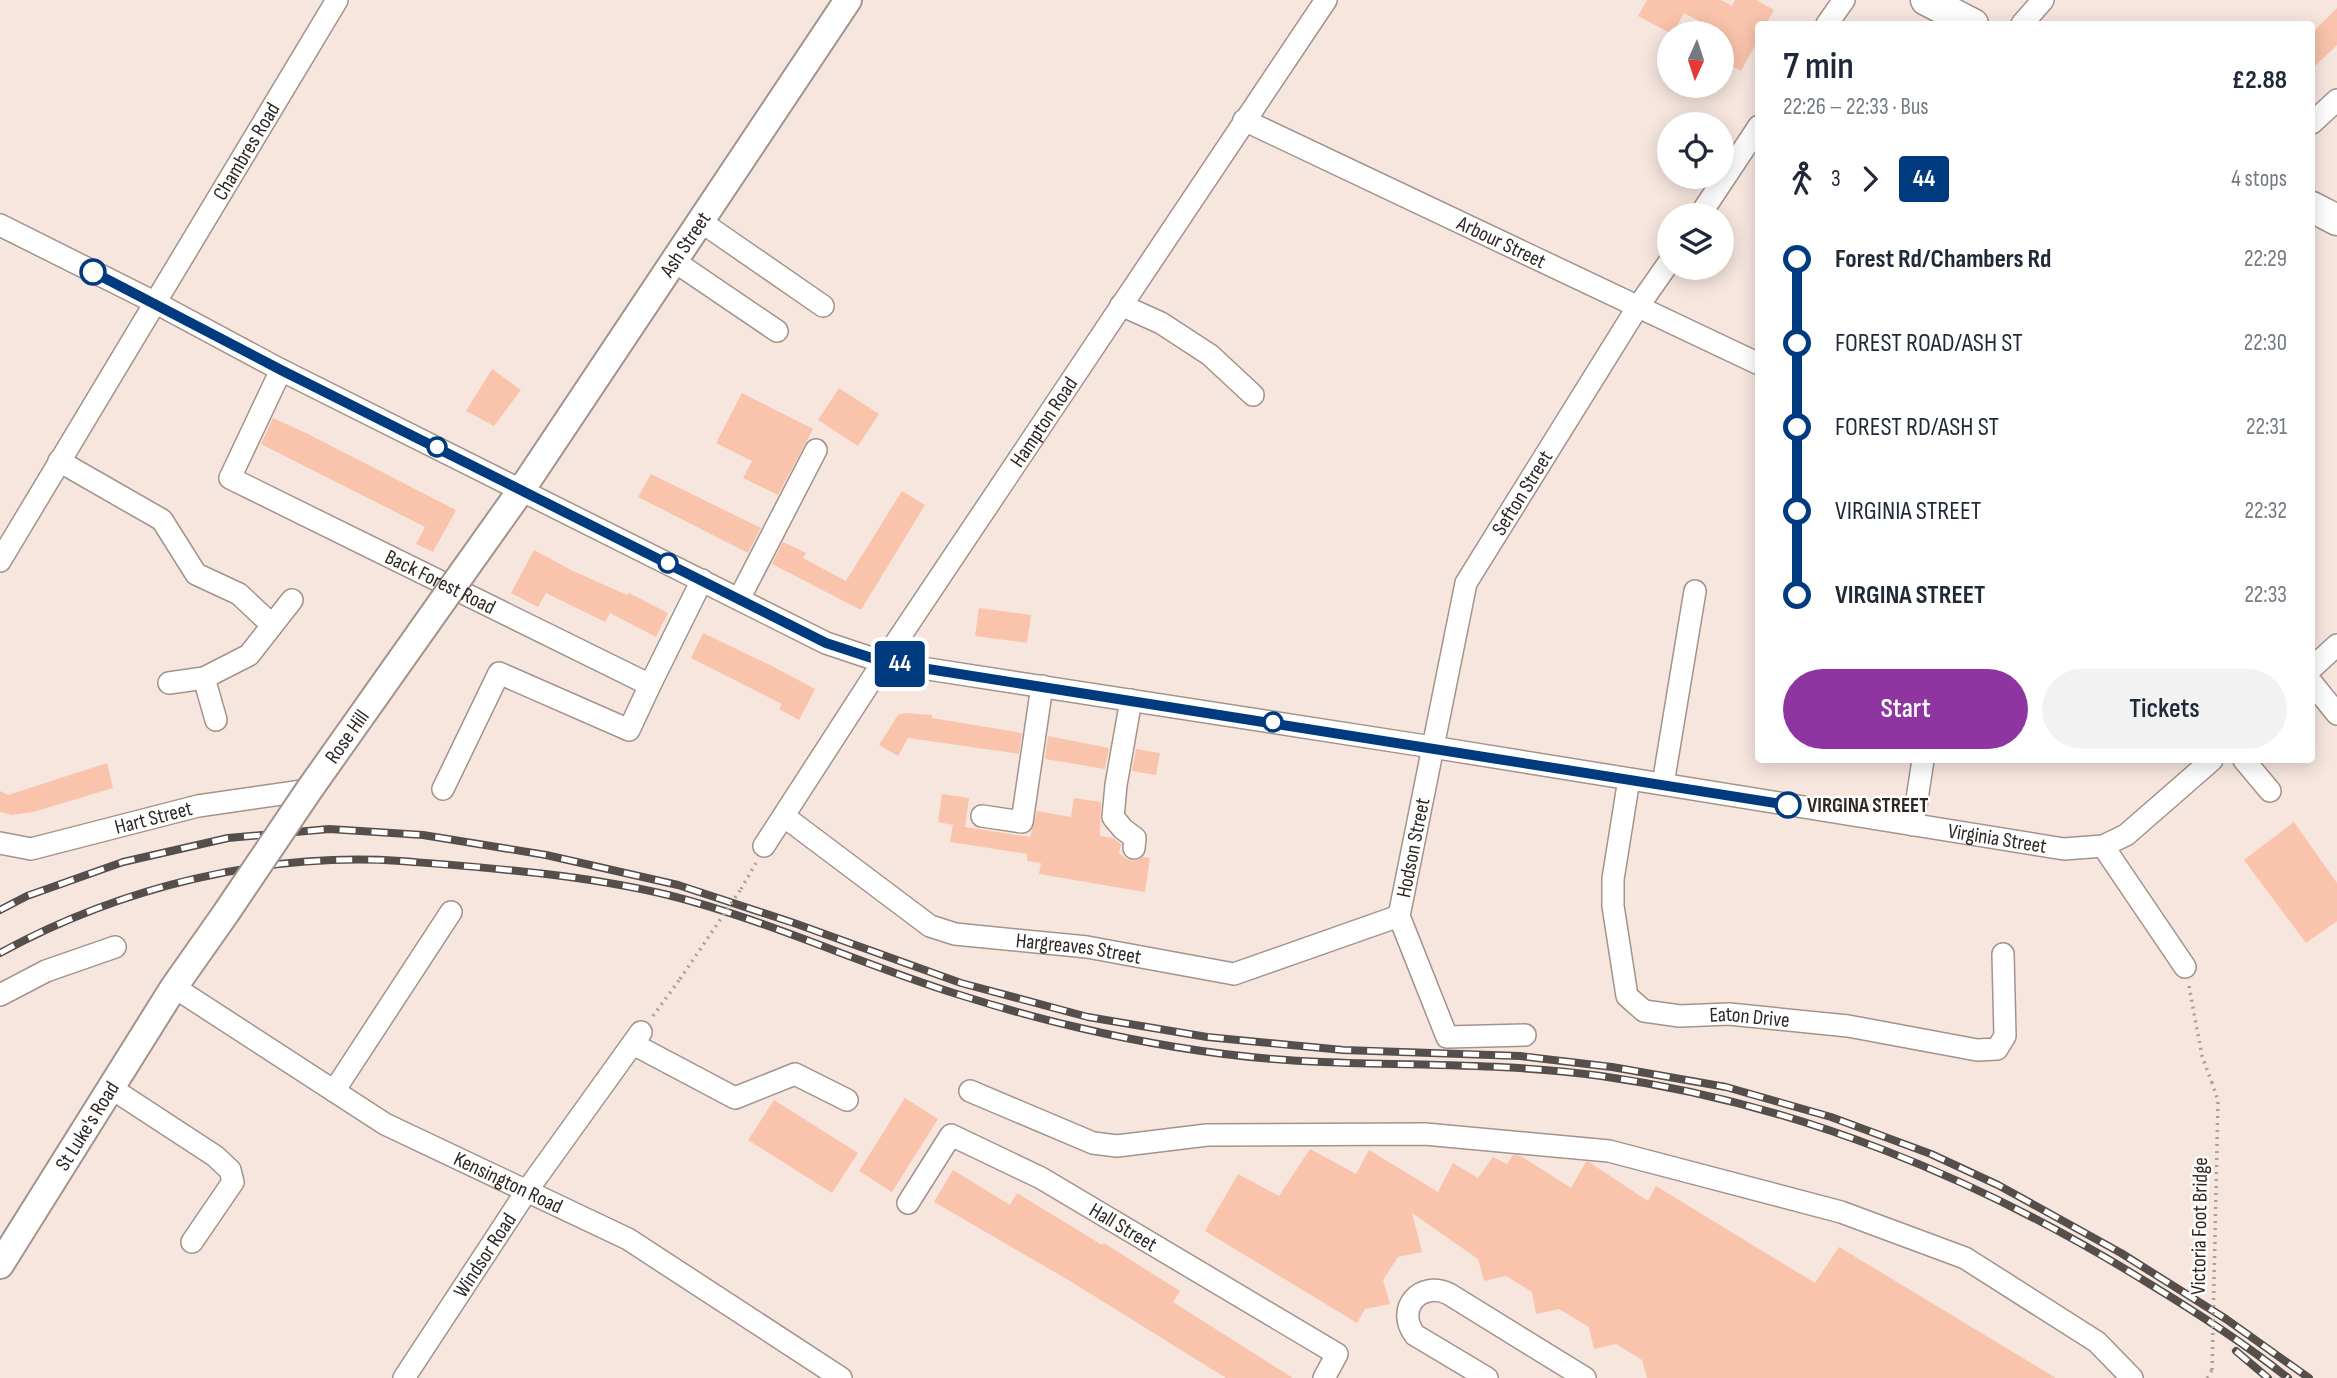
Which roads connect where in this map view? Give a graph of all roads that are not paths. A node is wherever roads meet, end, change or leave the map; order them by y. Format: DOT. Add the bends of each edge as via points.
graph roads {
  1 [pos="337,0"];
  2 [pos="848,0"];
  3 [pos="1326,0"];
  4 [pos="1844,0"];
  5 [pos="1926,0"];
  6 [pos="2043,0"];
  7 [pos="1829,21"];
  8 [pos="1967,21"];
  9 [pos="2025,21"];
  10 [pos="2337,100"];
  11 [pos="1244,120"];
  12 [pos="2315,120"];
  13 [pos="1755,132"];
  14 [pos="1708,203"];
  15 [pos="2315,208"];
  16 [pos="2337,220"];
  17 [pos="700,221"];
  18 [pos="0,225"];
  19 [pos="674,261"];
  20 [pos="1657,280"];
  21 [pos="156,303"];
  22 [pos="1121,304"];
  23 [pos="823,306"];
  24 [pos="1637,308"];
  25 [pos="777,331"];
  26 [pos="1755,362"];
  27 [pos="281,370"];
  28 [pos="1253,395"];
  29 [pos="816,450"];
  30 [pos="59,461"];
  31 [pos="522,489"];
  32 [pos="0,561"];
  33 [pos="702,580"];
  34 [pos="1695,592"];
  35 [pos="739,599"];
  36 [pos="292,600"];
  37 [pos="272,625"];
  38 [pos="2337,645"];
  39 [pos="884,662"];
  40 [pos="2315,665"];
  41 [pos="204,677"];
  42 [pos="169,683"];
  43 [pos="650,685"];
  44 [pos="1042,686"];
  45 [pos="2315,687"];
  46 [pos="1131,700"];
  47 [pos="2337,714"];
  48 [pos="216,720"];
  49 [pos="1432,747"];
  50 [pos="1923,763"];
  51 [pos="2209,763"];
  52 [pos="2247,763"];
  53 [pos="1629,779"];
  54 [pos="1662,785"];
  55 [pos="443,789"];
  56 [pos="309,790"];
  57 [pos="2270,791"];
  58 [pos="982,816"];
  59 [pos="785,817"];
  60 [pos="1913,825"];
  61 [pos="0,843"];
  62 [pos="2103,846"];
  63 [pos="1134,848"];
  64 [pos="760,855"];
  65 [pos="451,912"];
  66 [pos="1399,916"];
  67 [pos="115,947"];
  68 [pos="2003,954"];
  69 [pos="2185,967"];
  70 [pos="174,987"];
  71 [pos="0,995"];
  72 [pos="1525,1034"];
  73 [pos="111,1088"];
  74 [pos="334,1091"];
  75 [pos="970,1091"];
  76 [pos="847,1100"];
  77 [pos="526,1192"];
  78 [pos="908,1203"];
  79 [pos="192,1242"];
  80 [pos="0,1265"];
  81 [pos="404,1378"];
  82 [pos="841,1378"];
  83 [pos="1324,1378"];
  84 [pos="1487,1378"];
  85 [pos="1585,1378"];
  86 [pos="2132,1378"];
  1 -- 21 [label="street, Chambres Road"];
  2 -- 17 [label="main road, Ash Street"];
  3 -- 11 [label="street, Hampton Road"];
  4 -- 7 [label="street"];
  5 -- 8 [label="highway"];
  6 -- 9 [label="street"];
  10 -- 12 [label="street"];
  11 -- 22 [label="street, Hampton Road"];
  11 -- 24 [label="street, Arbour Street"];
  13 -- 14 [label="street"];
  15 -- 16 [label="highway"];
  17 -- 19 [label="main road, Ash Street"];
  17 -- 23 [label="street"];
  18 -- 21 [label="street, Virginia Street"];
  19 -- 25 [label="street"];
  19 -- 31 [label="main road, Ash Street"];
  20 -- 24 [label="street, Sefton Street"];
  21 -- 27 [label="street, Virginia Street"];
  21 -- 30 [label="street, Chambres Road"];
  22 -- 28 [label="street" via="1210,355"];
  22 -- 39 [label="street, Hampton Road"];
  24 -- 26 [label="street, Arbour Street"];
  24 -- 49 [label="street, Sefton Street" via="1466,583"];
  27 -- 31 [label="street, Virginia Street"];
  27 -- 43 [label="street, Back Forest Road" via="230,478"];
  29 -- 35 [label="street"];
  30 -- 32 [label="street, Chambres Road"];
  30 -- 37 [label="street" via="162,520 196,574 239,594"];
  31 -- 33 [label="street, Virginia Street"];
  31 -- 56 [label="main road, Rose Hill, bridge"];
  33 -- 35 [label="street, Virginia Street"];
  33 -- 43 [label="street"];
  34 -- 54 [label="street"];
  35 -- 39 [label="street, Virginia Street" via="826,643"];
  36 -- 37 [label="street"];
  37 -- 41 [label="street" via="249,656"];
  38 -- 40 [label="street"];
  39 -- 44 [label="street, Virginia Street"];
  39 -- 59 [label="street, Hampton Road"];
  41 -- 42 [label="street"];
  41 -- 48 [label="street"];
  43 -- 55 [label="street" via="629,730 499,673"];
  44 -- 46 [label="street, Virginia Street"];
  44 -- 58 [label="street" via="1022,822"];
  45 -- 47 [label="street"];
  46 -- 49 [label="street, Virginia Street"];
  46 -- 63 [label="street" via="1113,817 1135,838"];
  49 -- 53 [label="street, Virginia Street"];
  49 -- 66 [label="street, Hodson Street"];
  50 -- 60 [label="street"];
  51 -- 62 [label="street, Virginia Street" via="2126,835"];
  52 -- 57 [label="street"];
  53 -- 54 [label="street, Virginia Street"];
  53 -- 68 [label="street, Eaton Drive" via="1613,879 1614,906 1626,996 1644,1011 1848,1026 1977,1050 1997,1049 2005,1036"];
  54 -- 60 [label="street, Virginia Street"];
  56 -- 61 [label="street, Hart Street" via="198,806 31,849"];
  56 -- 70 [label="main road, Rose Hill, bridge"];
  59 -- 64 [label="street, Hampton Road"];
  59 -- 66 [label="street, Hargreaves Street" via="930,926 955,934 1087,947 1234,974"];
  60 -- 62 [label="street, Virginia Street" via="2064,849"];
  62 -- 69 [label="street"];
  65 -- 74 [label="street"];
  66 -- 72 [label="street, Hodson Street" via="1447,1037"];
  67 -- 71 [label="street" via="46,971"];
  70 -- 73 [label="main road, St Luke's Road"];
  70 -- 74 [label="street, Kensington Road"];
  73 -- 79 [label="street" via="230,1170 233,1182"];
  73 -- 80 [label="main road, St Luke's Road"];
  74 -- 77 [label="street, Kensington Road" via="385,1124"];
  75 -- 86 [label="street" via="1093,1143 1117,1146 1207,1135 1425,1134 1609,1151 1841,1212 1965,1258 2097,1342"];
  76 -- 77 [label="street, Windsor Road" via="795,1073 735,1098 637,1038"];
  77 -- 81 [label="street, Windsor Road"];
  77 -- 82 [label="street, Kensington Road" via="628,1238"];
  78 -- 83 [label="street, Hall Street" via="951,1135 1041,1178 1337,1354"];
  84 -- 85 [label="street" via="1415,1335 1408,1326 1407,1314 1423,1291 1437,1288 1449,1294"];
}
